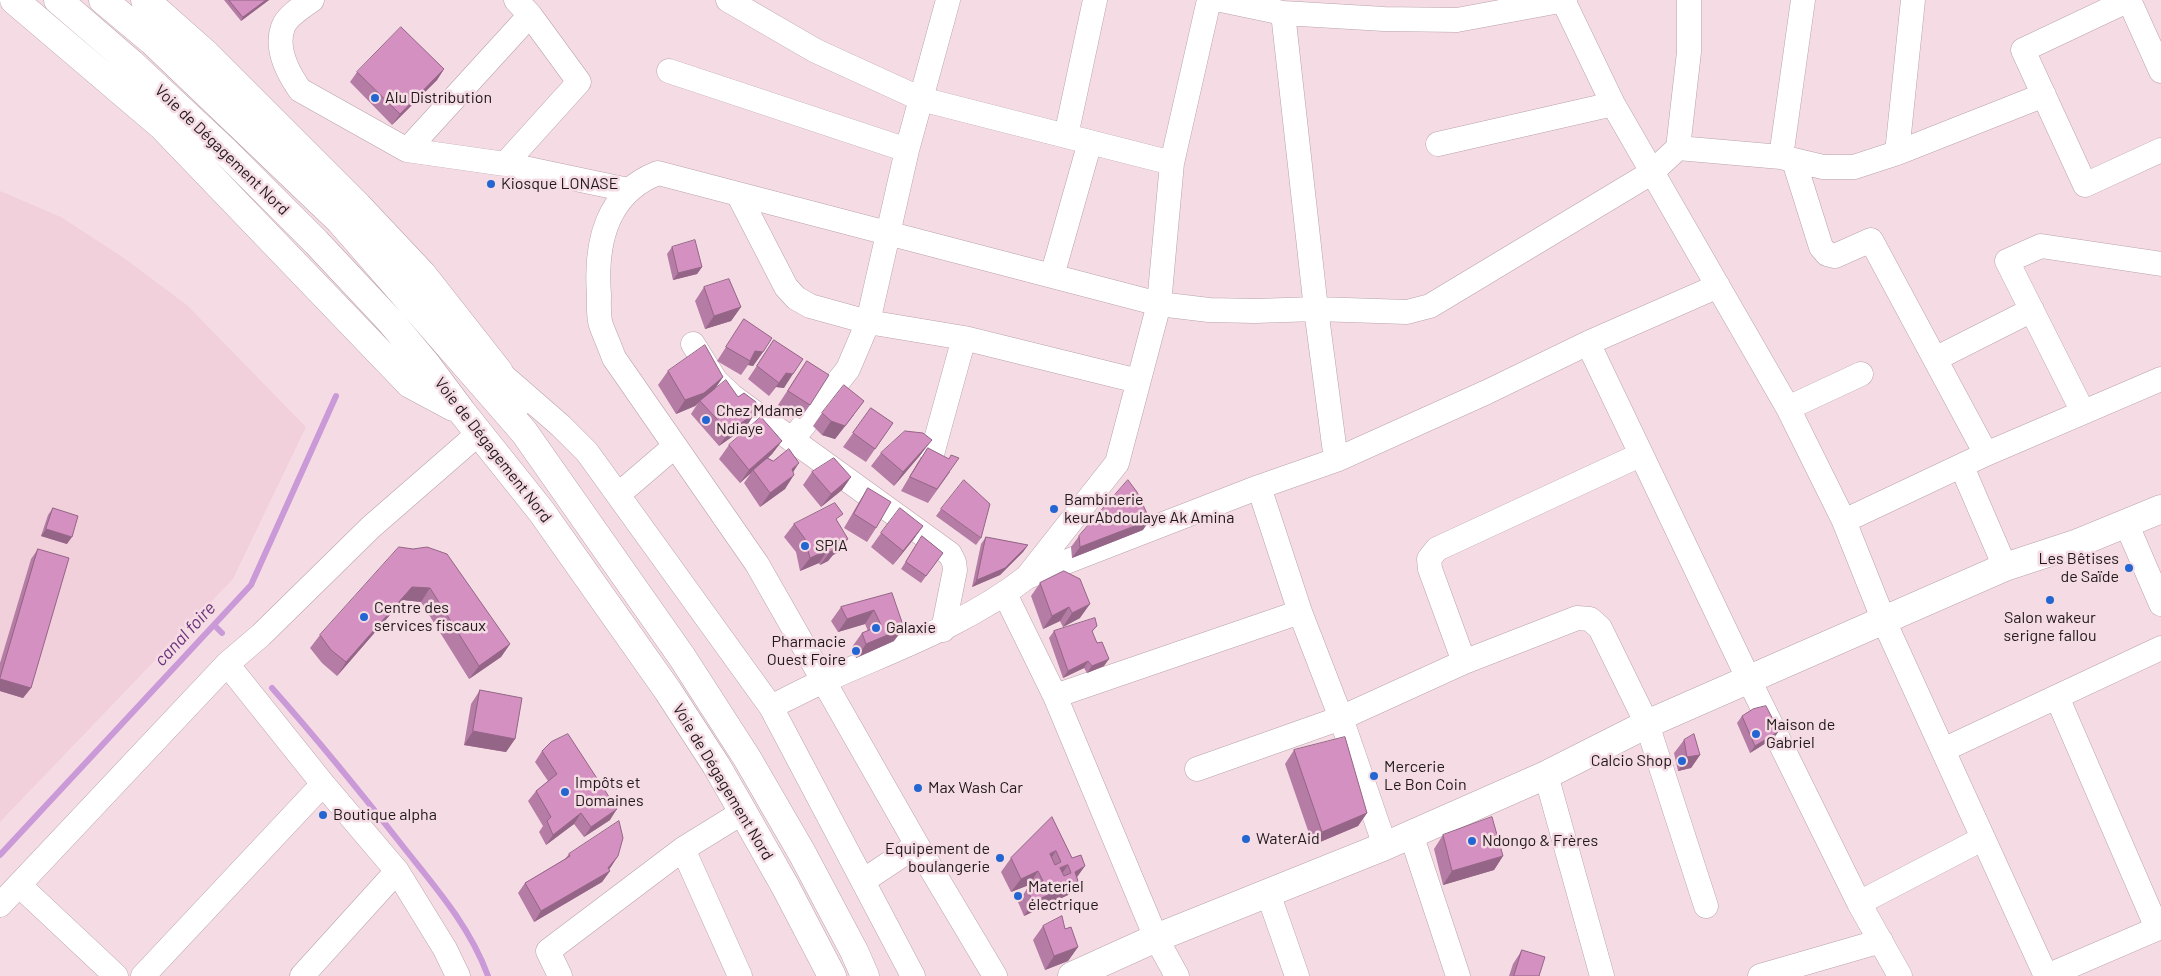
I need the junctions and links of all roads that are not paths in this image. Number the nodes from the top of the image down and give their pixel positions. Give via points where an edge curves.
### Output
1 (14, 0) edge
2 (58, 0) edge
3 (102, 0) edge
4 (145, 0) edge
5 (312, 0) edge
6 (728, 0) edge
7 (948, 0) edge
8 (1094, 0) edge
9 (1209, 0) edge
10 (1221, 0) edge
11 (1564, 0) edge
12 (1689, 0) edge
13 (1803, 0) edge
14 (1913, 0) edge
15 (2129, 0) edge
16 (523, 7) edge
17 (1283, 13) junction
18 (2152, 28) edge
19 (669, 71) dead end
20 (2161, 71) edge
21 (2044, 95) junction
22 (921, 100) junction
23 (1613, 104) junction
24 (1066, 136) junction
25 (1090, 142) junction
26 (1438, 144) dead end
27 (1678, 148) junction
28 (407, 150) junction
29 (908, 150) junction
30 (2161, 150) edge
31 (1897, 154) junction
32 (1788, 159) junction
33 (1172, 163) junction
34 (505, 164) junction
35 (1652, 172) junction
36 (628, 190) junction
37 (738, 194) junction
38 (889, 233) junction
39 (2161, 264) edge
40 (1052, 276) junction
41 (1718, 286) junction
42 (1159, 304) junction
43 (1316, 308) junction
44 (2032, 310) junction
45 (868, 322) junction
46 (964, 338) junction
47 (1588, 343) junction
48 (693, 344) dead end
49 (1935, 359) junction
50 (499, 372) junction
51 (1861, 374) dead end
52 (2161, 379) edge
53 (1138, 381) junction
54 (1788, 408) junction
55 (462, 412) junction
56 (2083, 412) junction
57 (524, 432) junction
58 (479, 433) junction
59 (792, 440) junction
60 (675, 446) junction
61 (932, 454) edge
62 (1986, 454) junction
63 (1640, 455) junction
64 (1336, 460) junction
65 (1962, 467) junction
66 (1259, 487) junction
67 (618, 494) junction
68 (2161, 509) edge
69 (1844, 521) junction
70 (2126, 523) junction
71 (2006, 567) junction
72 (1027, 577) junction
73 (1005, 594) junction
74 (2161, 604) edge
75 (1300, 612) junction
76 (1884, 621) junction
77 (943, 630) junction
78 (2161, 648) edge
79 (1464, 662) junction
80 (227, 664) junction
81 (824, 680) junction
82 (1748, 680) junction
83 (1055, 696) junction
84 (2057, 697) junction
85 (771, 707) junction
86 (1341, 718) junction
87 (1647, 724) junction
88 (1943, 750) junction
89 (1197, 769) dead end
90 (1546, 776) junction
91 (323, 784) junction
92 (743, 812) junction
93 (1411, 834) junction
94 (1982, 839) junction
95 (917, 846) junction
96 (1384, 846) junction
97 (683, 849) junction
98 (397, 871) junction
99 (863, 881) junction
100 (19, 884) junction
101 (1268, 893) junction
102 (1860, 903) junction
103 (0, 905) edge
104 (1706, 906) dead end
105 (2159, 927) edge
106 (1156, 938) junction
107 (1881, 941) junction
108 (1764, 975) edge
109 (116, 976) edge
110 (144, 976) edge
111 (302, 976) edge
112 (458, 976) edge
113 (560, 976) edge
114 (740, 976) edge
115 (832, 976) edge
116 (865, 976) edge
117 (913, 976) edge
118 (995, 976) edge
119 (1072, 976) edge
120 (1177, 976) edge
121 (1297, 976) edge
122 (1458, 976) edge
123 (1602, 976) edge
124 (1900, 976) edge
125 (2047, 976) edge

1 - 55 main road via 162,126 410,384
2 - 55 main road, Voie de Dégagement Nord via 179,106 316,242 391,322
3 - 57 main road, Voie de Dégagement Nord via 152,42 340,221
4 - 50 main road via 205,53 358,206 422,274
5 - 28 street via 283,26 280,42 290,76 300,90
6 - 22 street via 816,50
7 - 22 street
8 - 24 street
9 - 33 street
10 - 17 street
11 - 17 street via 1457,20
11 - 23 street
12 - 27 street via 1689,52
13 - 32 street
14 - 31 street
15 - 18 street
15 - 21 street via 2023,50
16 - 28 street
16 - 34 street via 579,82
17 - 43 street
18 - 20 street
19 - 29 street
21 - 30 street via 2085,185
21 - 31 street
22 - 24 street
22 - 29 street
23 - 26 street
23 - 35 street
24 - 25 street
25 - 33 street
25 - 40 street
27 - 32 street
27 - 35 street
28 - 34 street
29 - 38 street
31 - 32 street via 1854,167 1822,167
32 - 49 street via 1826,254 1835,256 1872,240
33 - 42 street
34 - 36 street
35 - 41 street
35 - 43 street via 1430,306 1407,312
36 - 37 street via 641,179 658,173
36 - 60 street via 610,213 600,247 601,324 614,358
37 - 38 street
37 - 45 street via 786,287 796,298 810,306
38 - 40 street
38 - 45 street
39 - 44 street via 2041,246 2007,261
40 - 42 street
41 - 47 street
41 - 54 street
42 - 43 street via 1209,310
42 - 53 street
43 - 64 street
44 - 49 street
44 - 56 street
45 - 46 street
45 - 59 street via 848,369
46 - 53 street
46 - 61 street
47 - 63 street
47 - 64 street
48 - 59 street via 716,381
49 - 62 street
50 - 57 main road
50 - 67 street via 587,452
51 - 54 street
52 - 56 street
53 - 72 street via 1117,463
54 - 69 street
55 - 58 main road, Voie de Dégagement Nord
56 - 62 street
57 - 116 main road, Voie de Dégagement Nord via 682,658 747,758 802,853
58 - 80 street via 371,527
58 - 92 main road, Voie de Dégagement Nord via 541,510 652,668
59 - 77 street via 950,554 954,570
60 - 67 street
60 - 81 street via 757,564
62 - 65 street
63 - 79 street via 1437,548 1429,559 1430,569
63 - 82 street
64 - 66 street
65 - 69 street
65 - 71 street
66 - 72 street
66 - 75 street
67 - 85 street
68 - 70 main road
69 - 76 street
70 - 71 main road
70 - 74 street
71 - 76 main road
72 - 73 street
73 - 77 street
73 - 83 street
75 - 83 street
75 - 86 street
76 - 82 main road
76 - 88 street
77 - 81 street
78 - 84 street
79 - 86 street
79 - 87 street via 1577,618 1590,619 1600,628
80 - 91 street
80 - 100 street
81 - 85 street
81 - 95 street
82 - 87 main road
82 - 102 street
83 - 106 street
84 - 88 street
84 - 105 street
85 - 99 street
86 - 89 street
86 - 96 street
87 - 90 main road
87 - 104 street
88 - 94 street
90 - 93 main road
90 - 123 street
91 - 98 street
91 - 110 street
92 - 97 street
92 - 115 main road, Voie de Dégagement Nord
93 - 96 main road
93 - 122 street
94 - 102 street
94 - 125 street
95 - 99 street
95 - 118 street
96 - 101 main road
97 - 113 street via 548,951
97 - 114 street
98 - 111 street
98 - 112 street
99 - 117 street
100 - 103 street
100 - 109 street
101 - 106 main road
101 - 121 street
102 - 107 street
105 - 125 street
106 - 119 main road
106 - 120 street
107 - 108 street
107 - 124 street

